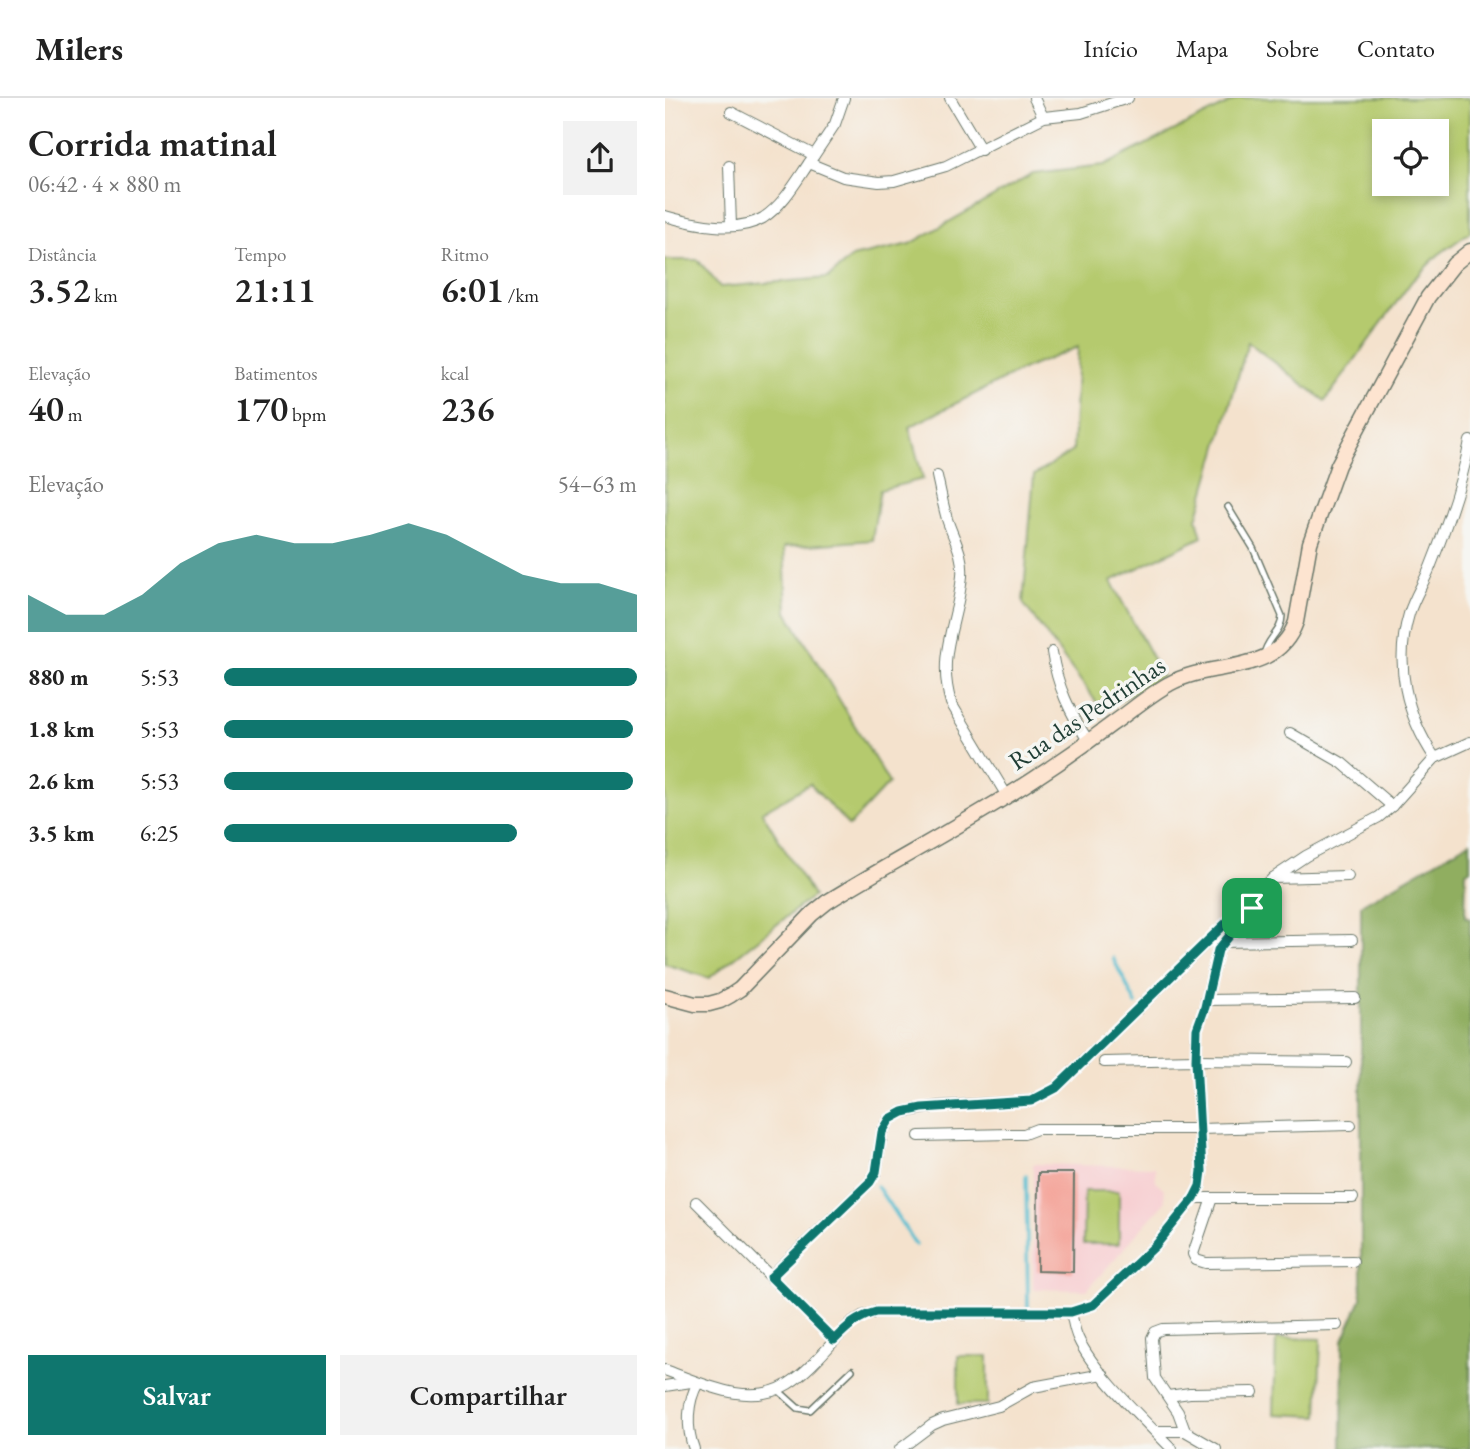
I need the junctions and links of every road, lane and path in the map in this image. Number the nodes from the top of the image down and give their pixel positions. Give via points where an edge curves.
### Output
1 (844, 98) edge
2 (950, 98) edge
3 (1034, 98) edge
4 (1128, 98) edge
5 (731, 112) dead end
6 (1043, 117) junction
7 (981, 150) junction
8 (811, 159) junction
9 (729, 166) dead end
10 (665, 216) edge
11 (731, 226) junction
12 (1470, 251) edge
13 (1470, 441) edge
14 (937, 476) dead end
15 (1228, 507) dead end
16 (1052, 652) dead end
17 (1264, 659) junction
18 (1290, 733) dead end
19 (1089, 741) junction
20 (1470, 742) edge
21 (1434, 758) junction
22 (1007, 796) junction
23 (1392, 806) junction
24 (1348, 876) dead end
25 (1273, 878) junction
26 (1259, 891) junction
27 (1352, 940) dead end
28 (1223, 942) junction
29 (665, 996) edge
30 (1355, 998) dead end
31 (1206, 1000) junction
32 (1196, 1060) junction
33 (1104, 1062) dead end
34 (1346, 1062) dead end
35 (1351, 1125) dead end
36 (1199, 1129) junction
37 (919, 1136) dead end
38 (1194, 1198) junction
39 (1212, 1198) junction
40 (1353, 1198) dead end
41 (696, 1202) dead end
42 (1353, 1261) dead end
43 (771, 1277) junction
44 (1071, 1312) junction
45 (1337, 1325) dead end
46 (834, 1340) junction
47 (665, 1370) edge
48 (852, 1370) dead end
49 (1103, 1374) junction
50 (697, 1382) junction
51 (665, 1386) edge
52 (777, 1390) junction
53 (1253, 1392) dead end
54 (1168, 1396) junction
55 (1155, 1431) junction
56 (1185, 1431) junction
57 (694, 1449) edge
58 (900, 1449) edge
59 (1172, 1449) edge
60 (1216, 1449) edge

1 - 8 street via 835,124
2 - 7 street
3 - 6 street
4 - 6 street via 1081,113
5 - 8 street
6 - 7 street
7 - 8 street via 946,166 879,183 843,177
8 - 11 street via 762,219
9 - 11 street
10 - 11 street
12 - 17 main road, Rua das Pedrinhas via 1428,297 1343,454 1315,525 1292,634
13 - 21 street via 1437,550 1409,612 1403,646 1408,704
14 - 22 street via 962,575 945,658 946,687
15 - 17 lane via 1253,548 1282,616
16 - 19 street via 1064,699
17 - 19 main road, Rua das Pedrinhas via 1185,676
18 - 23 street via 1342,763
19 - 22 main road, Rua das Pedrinhas
20 - 21 street
21 - 23 street
22 - 29 main road, Rua das Pedrinhas via 827,902 740,989 720,1002 695,1004
23 - 25 street
24 - 25 street
25 - 26 street
26 - 28 street via 1252,908
26 - 43 street via 1046,1095 1031,1101 922,1108 890,1119 882,1132 876,1172 870,1182
27 - 28 street
28 - 31 street
30 - 31 street
31 - 32 street via 1197,1029
32 - 33 street
32 - 34 street
32 - 36 street
35 - 36 street
36 - 37 street via 1037,1129
36 - 38 street via 1202,1171
38 - 39 street
38 - 44 street via 1137,1265 1093,1305
39 - 40 street
39 - 42 street via 1193,1254 1200,1262
41 - 43 street
43 - 46 street
44 - 46 street via 876,1312 862,1316
44 - 49 street via 1077,1336
45 - 54 street via 1155,1332 1155,1378
46 - 52 street via 799,1376
47 - 50 street
48 - 52 lane via 810,1410 798,1408
49 - 55 street
49 - 58 street via 1033,1387 999,1406 943,1420
50 - 51 street
50 - 52 street via 738,1394
50 - 57 street via 689,1419
53 - 54 street
54 - 56 street
55 - 56 street
55 - 59 street
56 - 60 street

